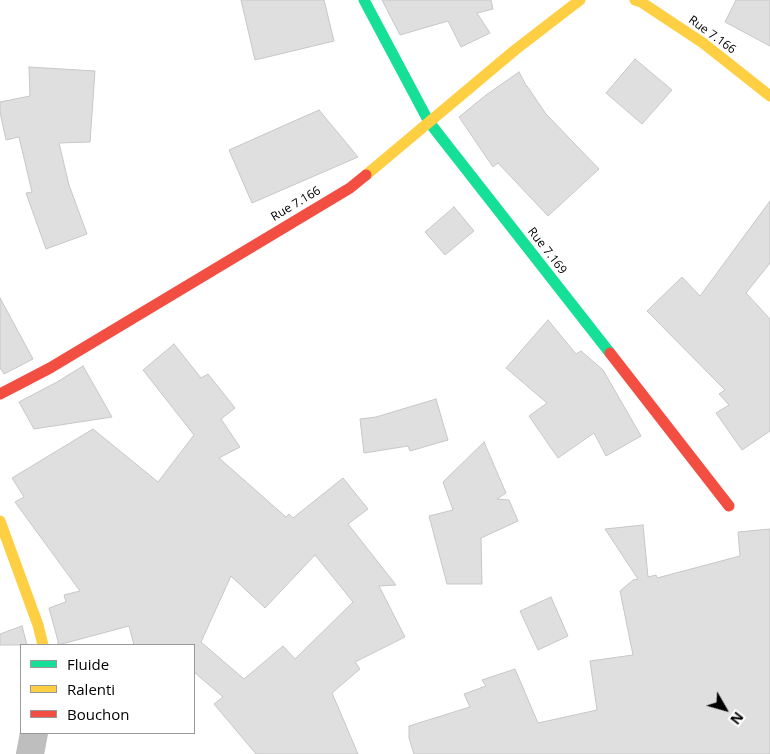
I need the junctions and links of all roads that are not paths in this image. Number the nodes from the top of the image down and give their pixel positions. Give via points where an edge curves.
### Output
1 (364, 0) edge
2 (580, 0) edge
3 (635, 0) edge
4 (770, 96) edge
5 (429, 122) junction
6 (0, 394) edge
7 (729, 506) dead end
8 (0, 521) edge
9 (43, 644) edge
10 (34, 734) edge
11 (30, 754) edge

1 - 5 street, Rue 7.169
2 - 5 street, Rue 7.166 via 514,50
3 - 4 street, Rue 7.166 via 703,44
5 - 6 street, Rue 7.166 via 350,188 50,368
5 - 7 street, Rue 7.169
8 - 9 street
10 - 11 street

